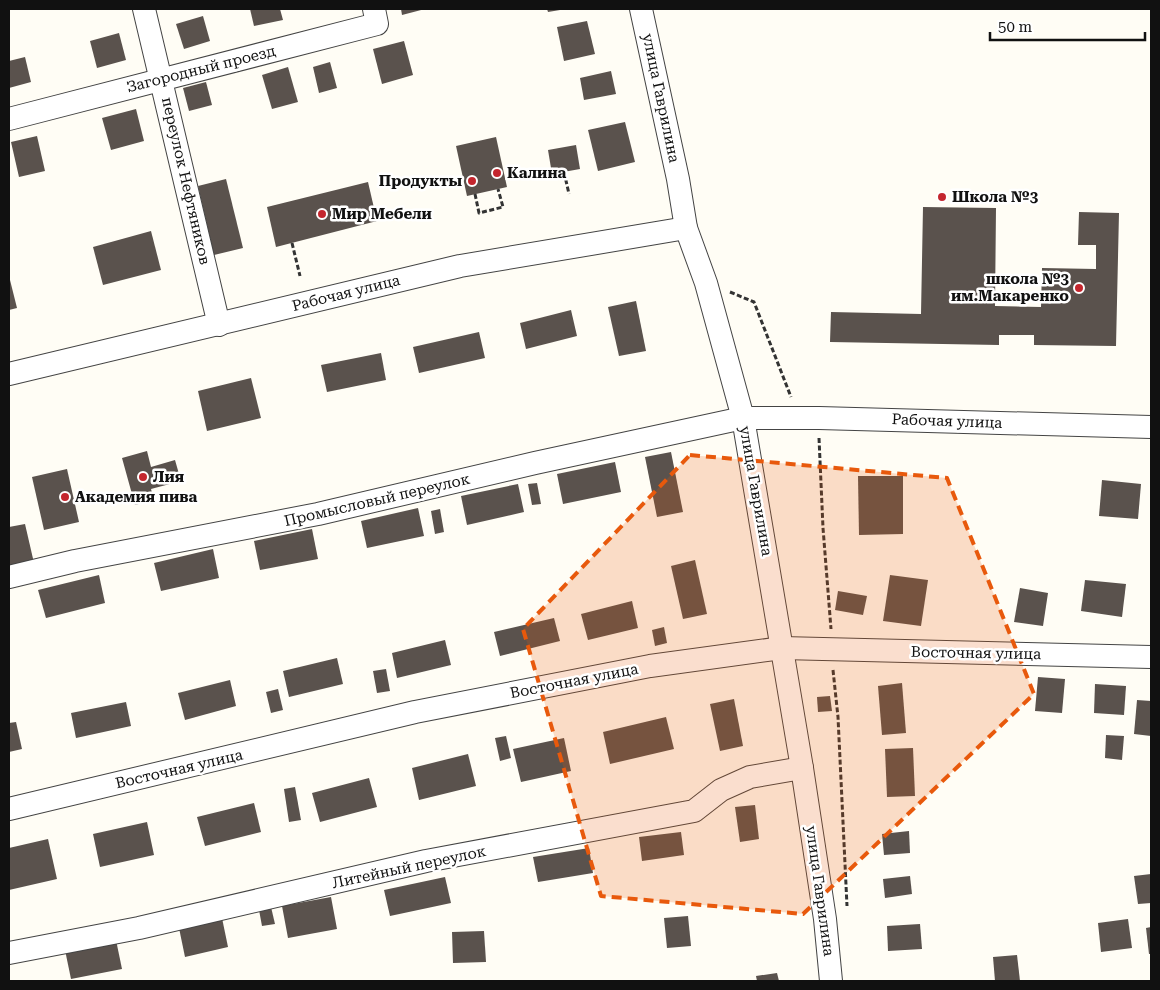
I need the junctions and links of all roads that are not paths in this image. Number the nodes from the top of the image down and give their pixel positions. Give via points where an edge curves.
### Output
1 (144, 9) edge
2 (374, 9) edge
3 (641, 9) edge
4 (162, 79) junction
5 (9, 119) edge
6 (686, 228) junction
7 (219, 324) junction
8 (9, 374) edge
9 (743, 418) junction
10 (1151, 427) edge
11 (9, 577) edge
12 (782, 648) junction
13 (1151, 657) edge
14 (802, 768) junction
15 (9, 809) edge
16 (9, 953) edge
17 (831, 981) edge

1 - 4 street, переулок Нефтяников
2 - 4 street, Загородный проезд via 377,24
3 - 6 street, улица Гаврилина
4 - 5 street, Загородный проезд
4 - 7 street, переулок Нефтяников
6 - 7 street, Рабочая улица via 460,266
6 - 9 street, улица Гаврилина via 706,284
7 - 8 street, Рабочая улица
9 - 10 street, Рабочая улица
9 - 11 street, Промысловый переулок via 318,514
9 - 12 street, улица Гаврилина
12 - 13 street, Восточная улица
12 - 14 street, улица Гаврилина
12 - 15 street, Восточная улица via 650,666 415,712
14 - 16 street, Литейный переулок via 750,776 721,790 694,811 426,861 139,928
14 - 17 street, улица Гаврилина

